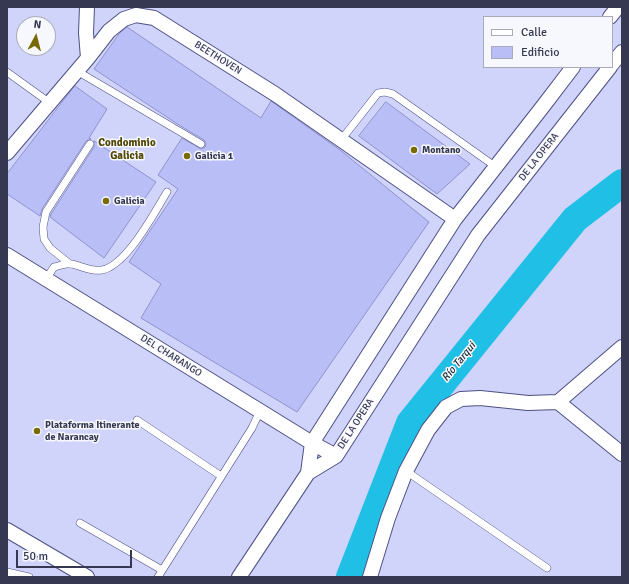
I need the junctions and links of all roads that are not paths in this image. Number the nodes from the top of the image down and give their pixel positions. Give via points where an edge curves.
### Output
1 (87, 7) edge
2 (618, 7) edge
3 (611, 16) edge
4 (622, 52) edge
5 (88, 58) junction
6 (613, 63) edge
7 (572, 68) edge
8 (609, 68) edge
9 (77, 71) junction
10 (7, 72) edge
11 (50, 103) junction
12 (341, 140) junction
13 (90, 144) dead end
14 (201, 144) dead end
15 (7, 153) edge
16 (496, 167) junction
17 (167, 192) dead end
18 (454, 219) junction
19 (7, 255) edge
20 (70, 264) junction
21 (46, 279) junction
22 (622, 347) edge
23 (558, 402) junction
24 (260, 411) junction
25 (137, 420) dead end
26 (312, 443) junction
27 (622, 454) edge
28 (336, 456) junction
29 (406, 471) junction
30 (308, 473) junction
31 (221, 476) junction
32 (80, 523) dead end
33 (7, 530) edge
34 (547, 568) dead end
35 (162, 570) junction
36 (7, 572) edge
37 (29, 577) edge
38 (87, 577) edge
39 (158, 577) edge
40 (239, 577) edge
41 (370, 577) edge

1 - 5 street
2 - 3 street
4 - 6 street
5 - 9 street, BEETHOVEN
5 - 12 street, BEETHOVEN via 109,31 124,19 136,14 154,18 275,94
7 - 16 street
8 - 28 street, DE LA OPERA via 478,235
9 - 11 street, BEETHOVEN
9 - 14 lane
10 - 11 lane
11 - 15 street, BEETHOVEN
12 - 16 lane via 378,93 385,92 393,94
12 - 18 street, BEETHOVEN
13 - 20 lane via 46,212 43,227 44,239 50,248
16 - 18 street
17 - 20 lane via 128,252 118,262 102,270
18 - 26 street
19 - 21 street, DEL CHARANGO
20 - 21 lane via 54,267
21 - 24 street, DEL CHARANGO
22 - 23 street
23 - 27 street
23 - 29 street via 461,399 446,407 428,430
24 - 26 street, DEL CHARANGO
24 - 31 lane
25 - 31 lane
26 - 28 street, DEL CHARANGO
26 - 30 street
28 - 30 street, DE LA OPERA
29 - 34 lane
29 - 41 street
30 - 40 street
31 - 35 lane
32 - 35 lane
33 - 38 street
35 - 39 lane
36 - 37 lane

